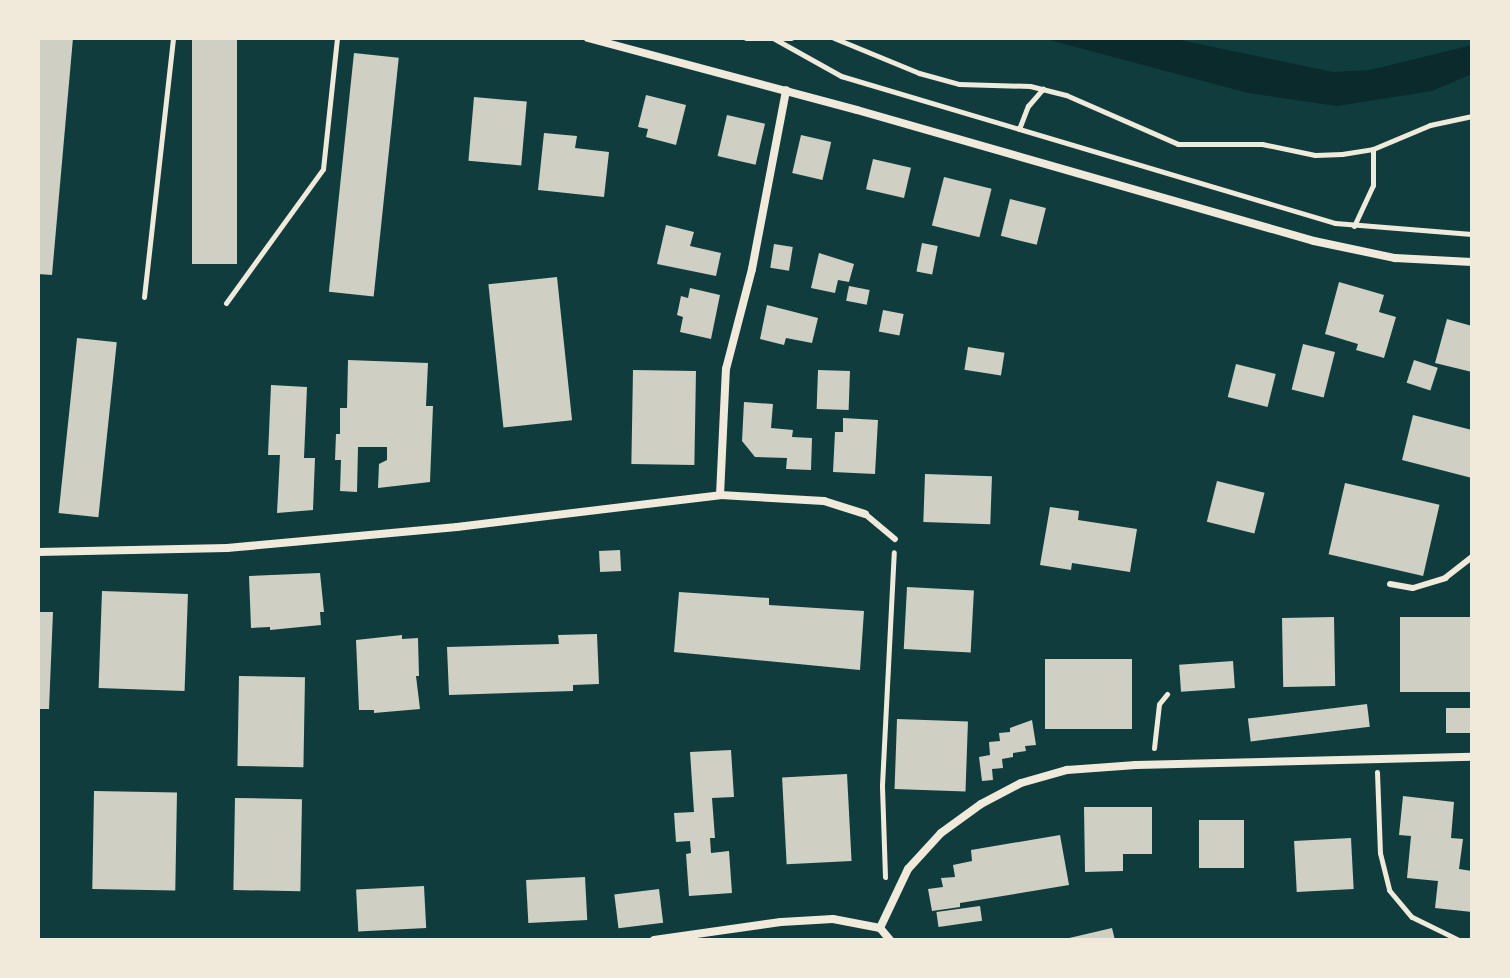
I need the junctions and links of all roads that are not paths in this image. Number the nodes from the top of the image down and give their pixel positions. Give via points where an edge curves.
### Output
1 (588, 38) edge
2 (786, 90) junction
3 (1472, 262) edge
4 (720, 495) junction
5 (865, 514) joint
6 (895, 539) road end
7 (38, 552) edge
8 (1472, 557) edge
9 (1390, 584) dead end
10 (1472, 757) edge
11 (880, 928) junction
12 (654, 940) edge
13 (890, 940) edge

1 - 2 street
2 - 3 street via 1314,241 1395,258
2 - 4 street via 752,269 726,369
4 - 5 street via 824,501
4 - 7 street via 227,548
5 - 6 lane
8 - 9 lane via 1445,578 1413,588
10 - 11 street via 1151,765 1067,770 1021,783 941,833 908,869
11 - 12 street via 833,919
11 - 13 street

